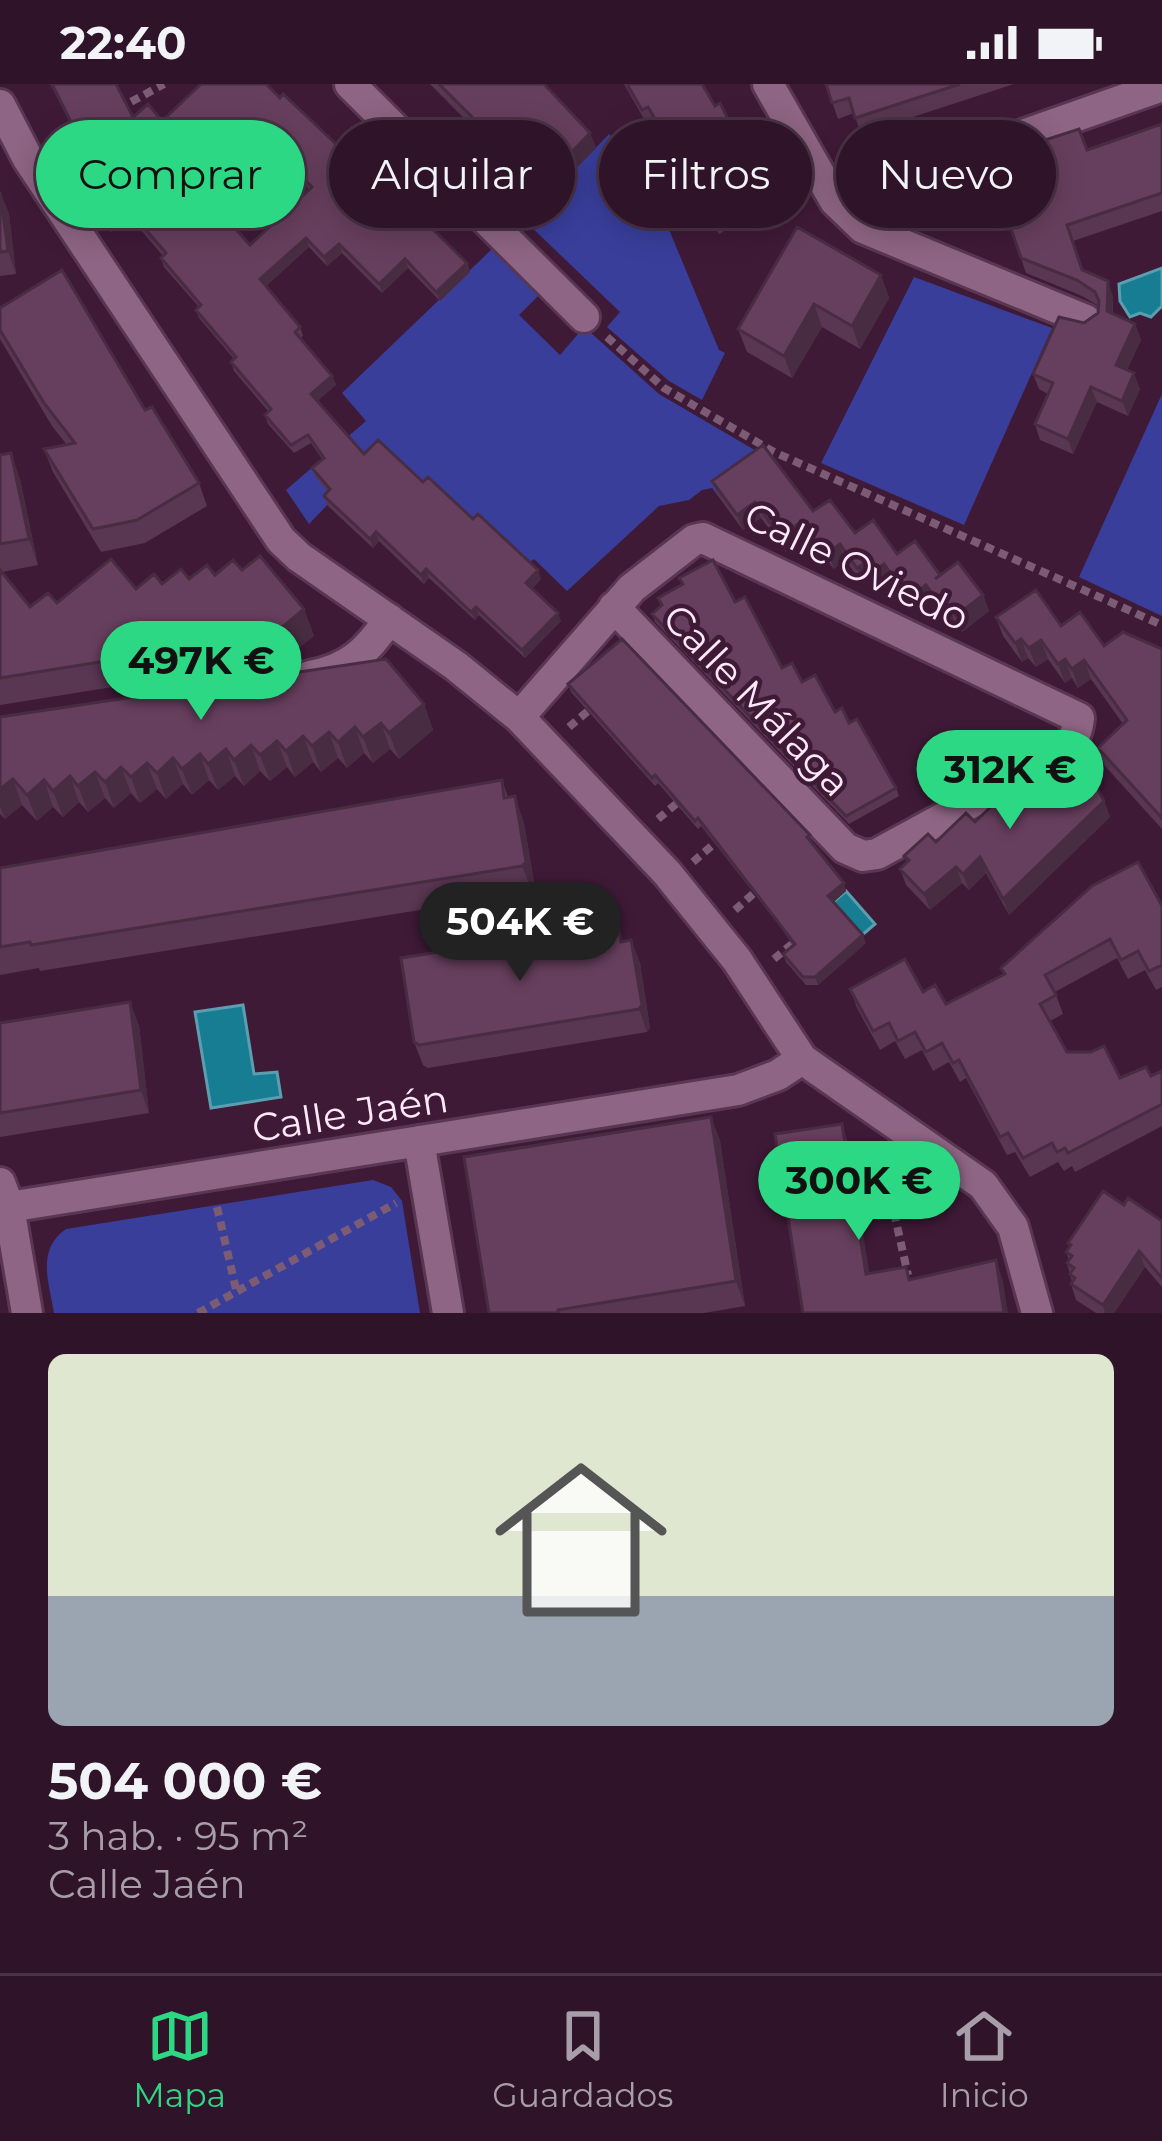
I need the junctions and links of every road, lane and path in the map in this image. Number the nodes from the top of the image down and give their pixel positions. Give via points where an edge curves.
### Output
1 (350, 84) edge
2 (768, 84) edge
3 (158, 85) edge
4 (1162, 86) edge
5 (115, 111) edge
6 (1, 112) edge
7 (1056, 123) edge
8 (836, 201) edge
9 (863, 228) edge
10 (584, 316) joint
11 (1086, 320) edge
12 (614, 607) junction
13 (389, 619) junction
14 (1162, 625) edge
15 (276, 681) edge
16 (588, 711) edge
17 (519, 718) junction
18 (1078, 718) joint
19 (563, 732) dead end
20 (676, 803) edge
21 (652, 824) dead end
22 (715, 843) edge
23 (689, 866) dead end
24 (753, 894) edge
25 (730, 915) dead end
26 (792, 944) edge
27 (769, 964) dead end
28 (802, 1059) junction
29 (871, 1135) dead end
30 (418, 1141) junction
31 (5, 1195) edge
32 (216, 1200) dead end
33 (409, 1210) dead end
34 (908, 1275) edge
35 (236, 1289) junction
36 (27, 1313) edge
37 (198, 1313) edge
38 (448, 1313) edge
39 (1036, 1313) edge

1 - 10 street
2 - 8 street
3 - 5 path
4 - 7 street
6 - 13 street via 281,540
9 - 11 street
10 - 14 path via 664,388 774,452
12 - 17 street, Calle Oviedo
12 - 18 street, Calle Oviedo via 694,540 712,539
12 - 18 street, Calle Málaga via 845,848 863,856 1057,756 1075,738
13 - 15 street via 353,661
13 - 17 street
16 - 19 path
17 - 28 street via 668,873
20 - 21 path
22 - 23 path
24 - 25 path
26 - 27 path
28 - 30 street, Calle Jaén via 738,1090
28 - 39 street via 997,1199 1013,1227
29 - 34 path
30 - 31 street, Calle Jaén
30 - 38 street
31 - 36 street, Calle Jaén
32 - 35 path
33 - 35 path via 406,1198
35 - 37 path

